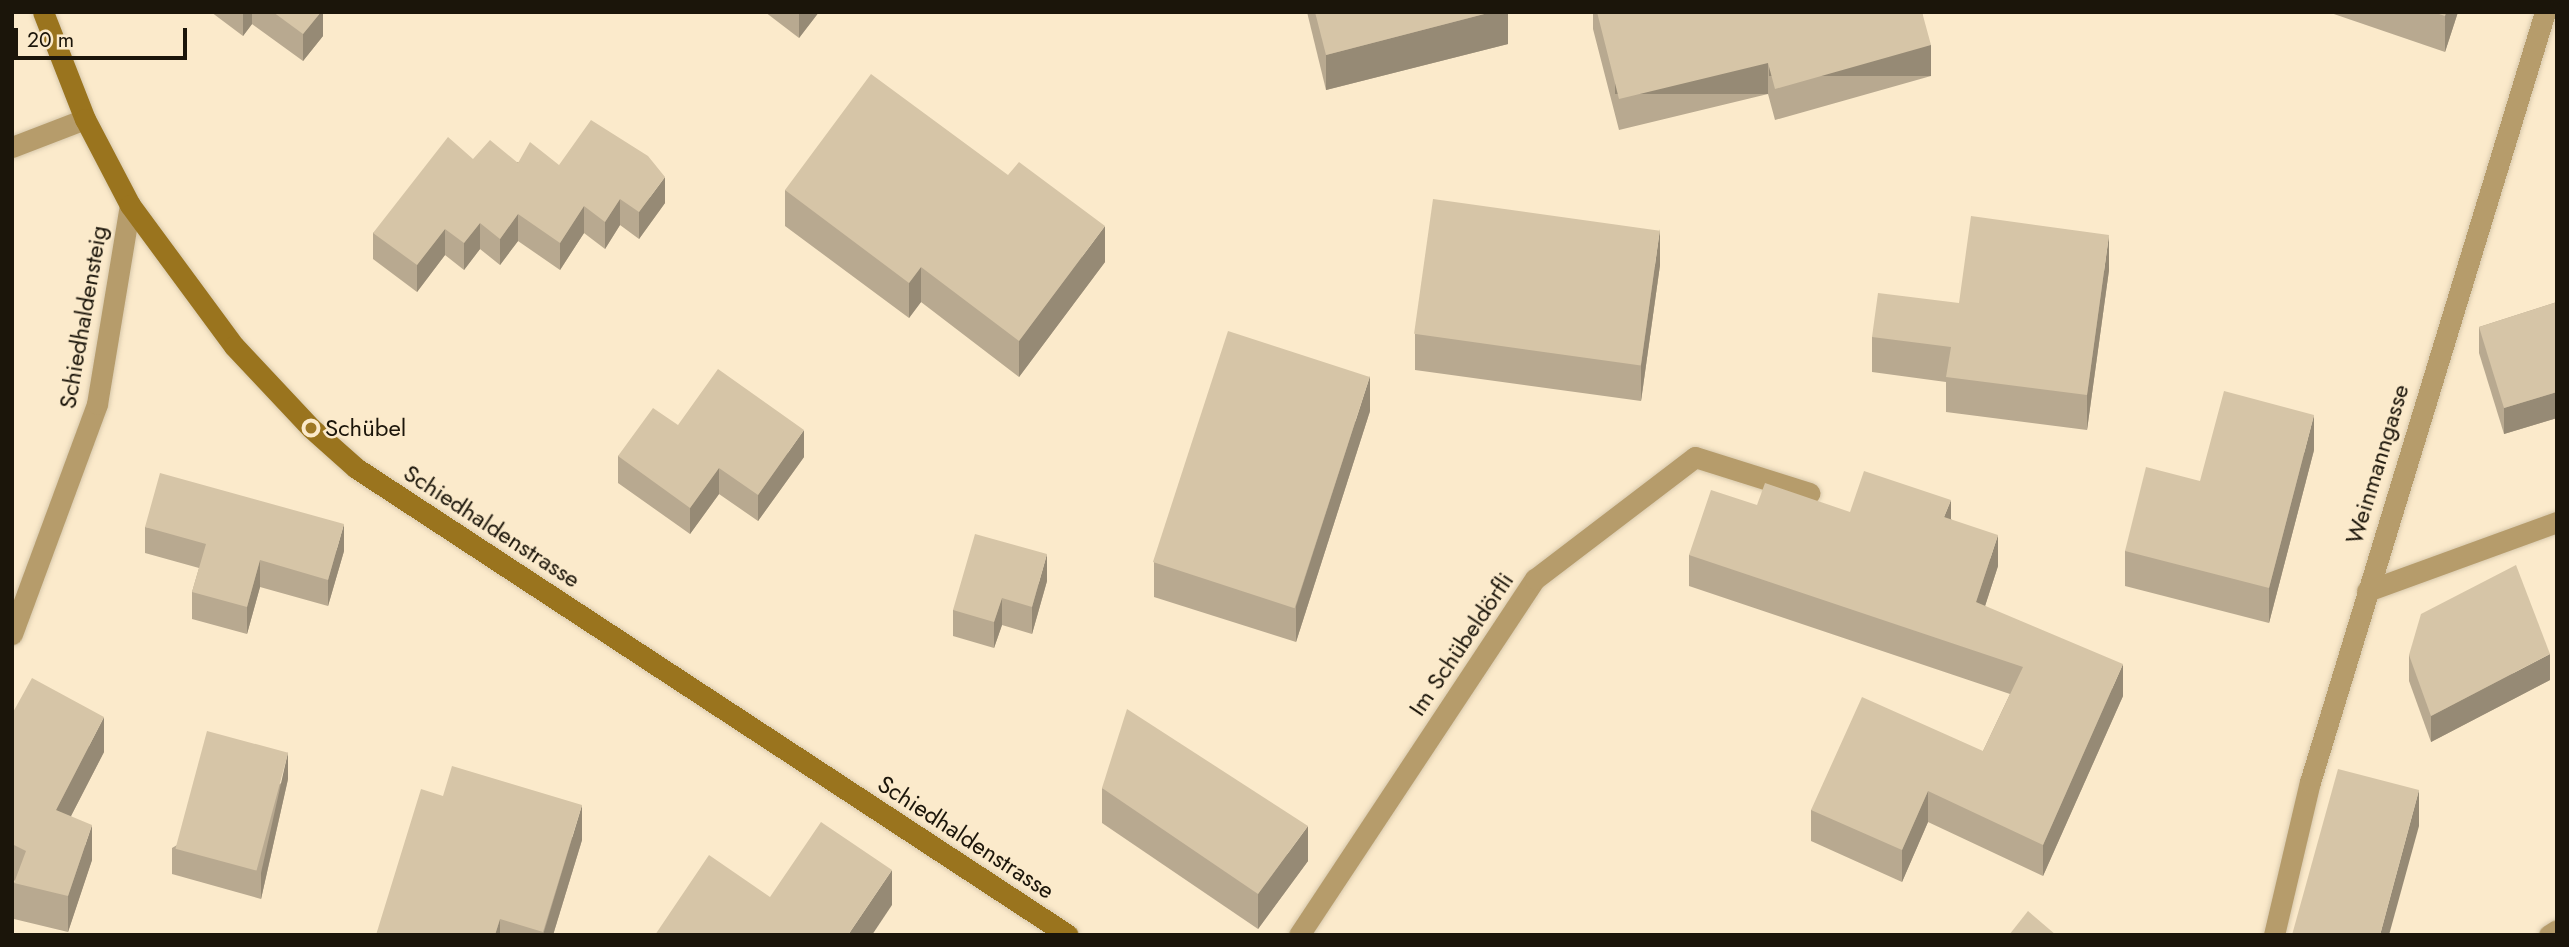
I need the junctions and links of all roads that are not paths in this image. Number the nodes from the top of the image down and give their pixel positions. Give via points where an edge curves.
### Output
1 (43, 12) edge
2 (2545, 12) edge
3 (85, 119) junction
4 (12, 147) edge
5 (130, 205) junction
6 (1809, 493) dead end
7 (2557, 522) edge
8 (2367, 591) junction
9 (12, 634) edge
10 (2557, 930) edge
11 (1068, 935) edge
12 (1299, 935) edge
13 (2274, 935) edge
14 (2549, 935) edge

1 - 3 main road, Schiedhaldenstrasse
2 - 8 street, Weinmanngasse
3 - 4 street
3 - 5 main road, Schiedhaldenstrasse
5 - 9 street, Schiedhaldensteig via 97,404
5 - 11 main road, Schiedhaldenstrasse via 234,346 356,468
6 - 12 street, Im Schübeldörfli via 1695,457 1535,579
7 - 8 street
8 - 13 street, Weinmanngasse via 2310,782
10 - 14 street

